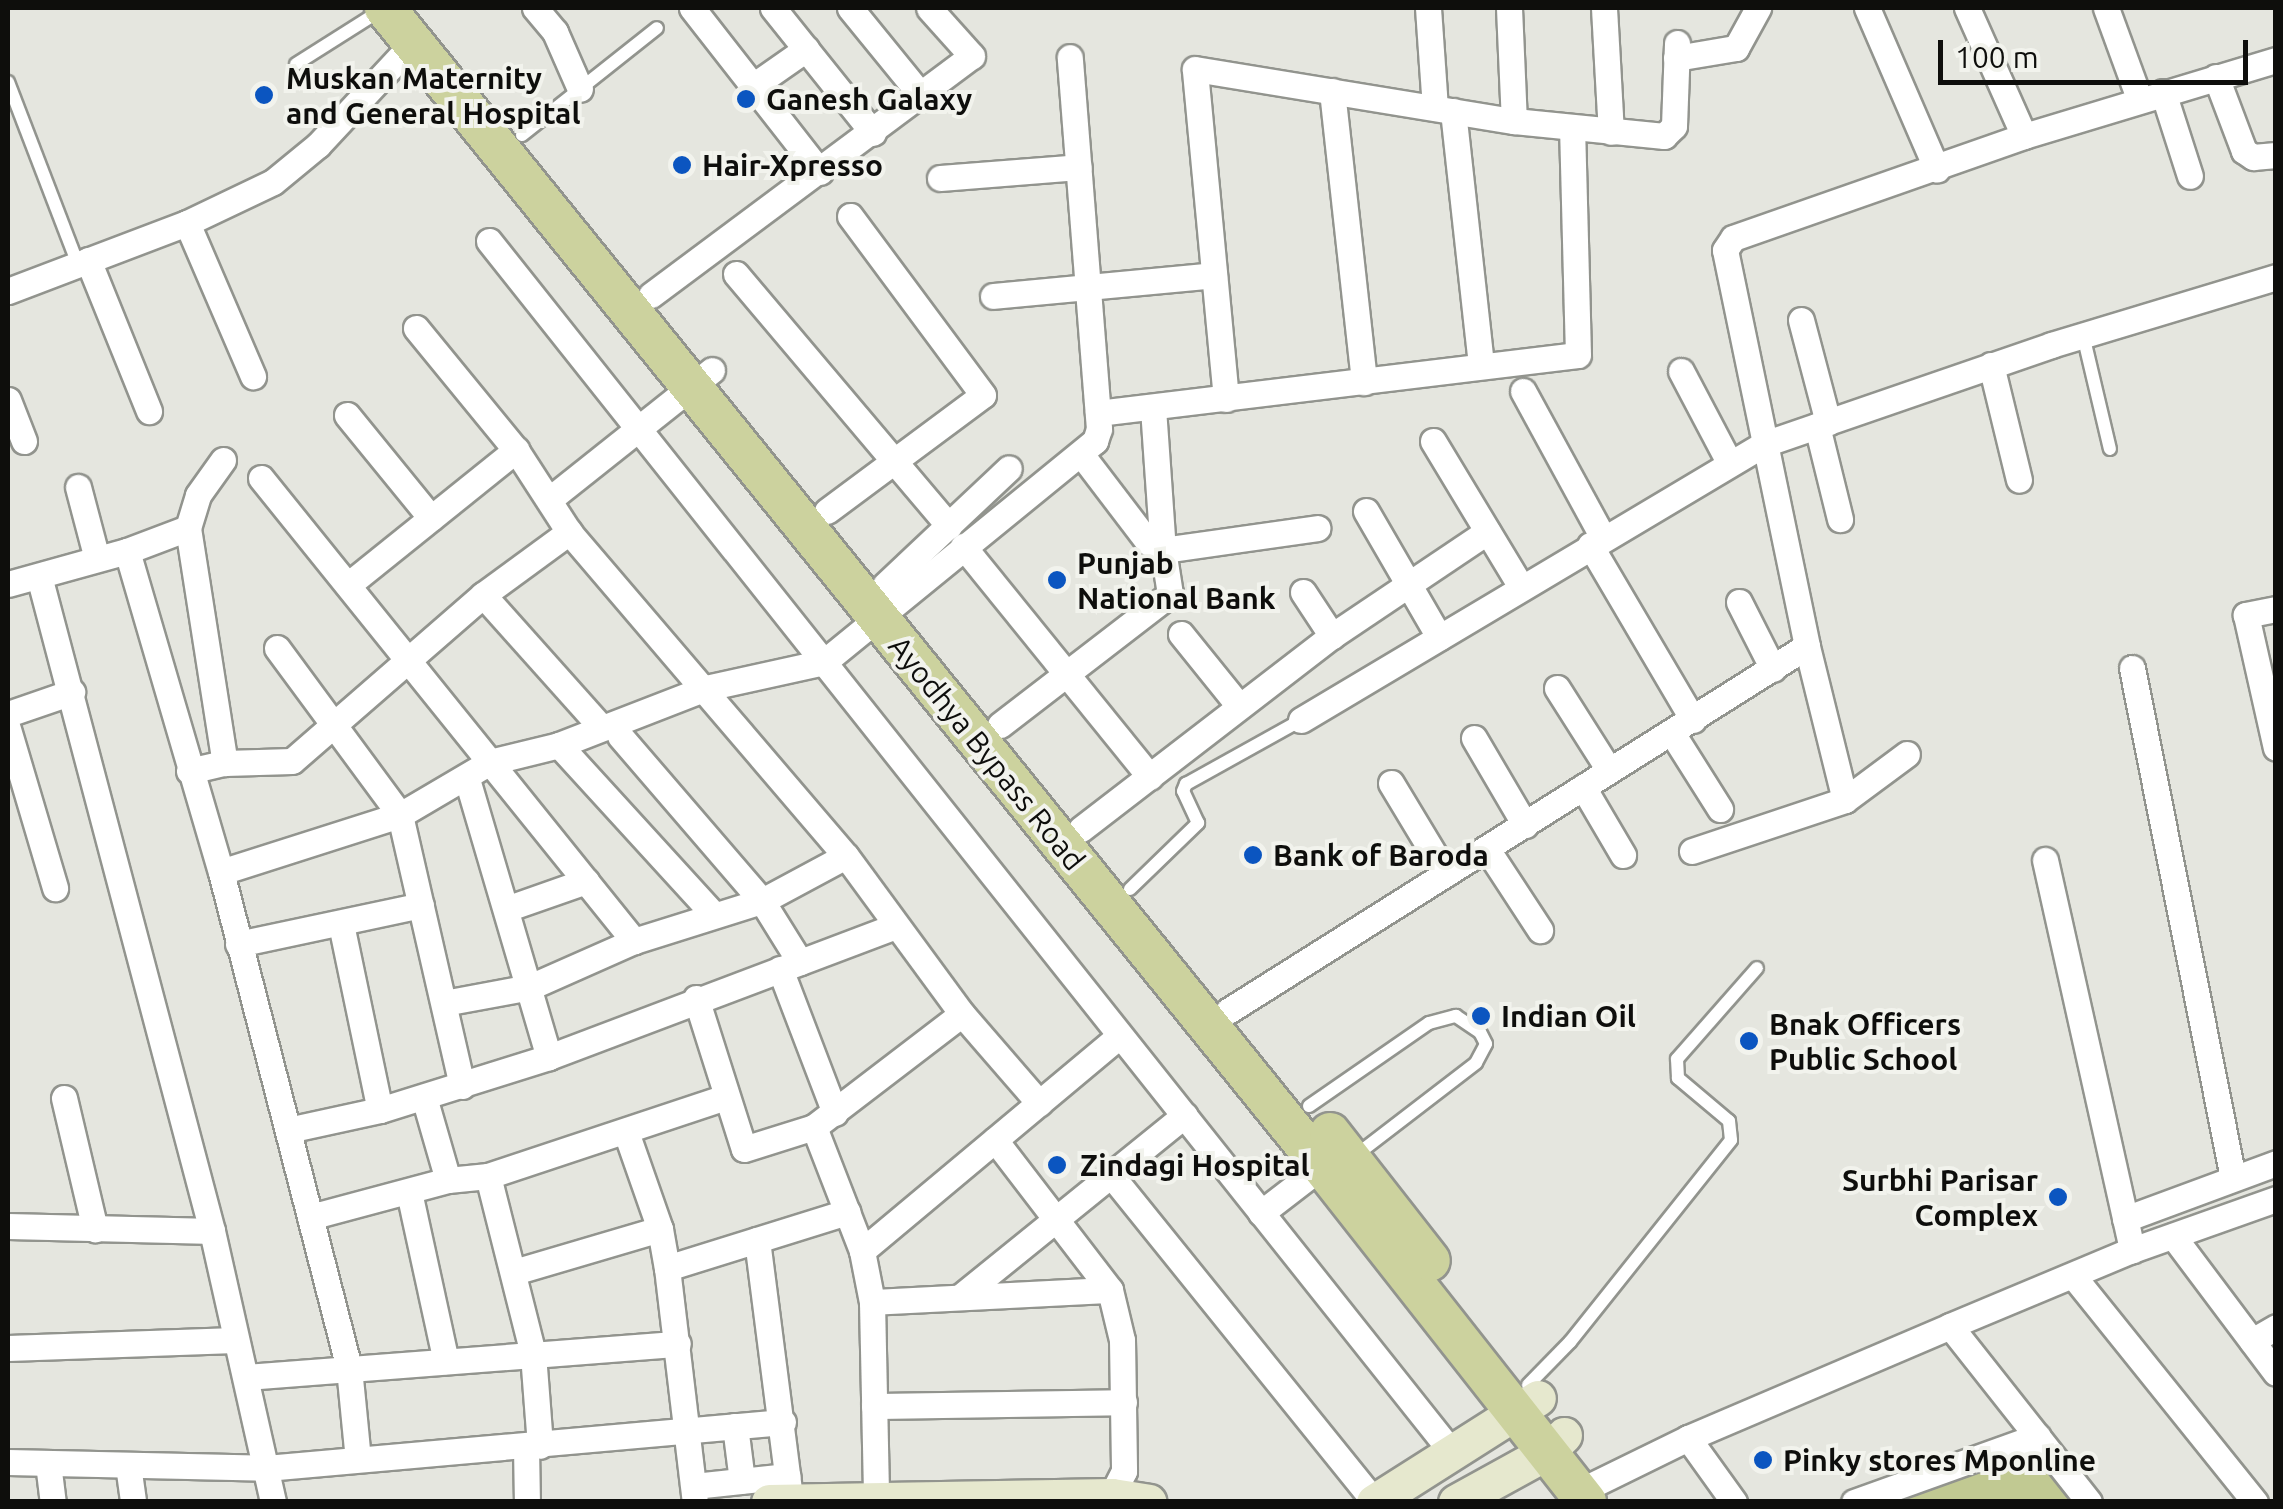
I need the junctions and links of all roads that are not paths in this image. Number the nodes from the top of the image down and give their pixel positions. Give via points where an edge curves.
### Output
1 (385, 8) edge
2 (535, 8) edge
3 (692, 8) edge
4 (773, 8) edge
5 (850, 8) edge
6 (929, 8) edge
7 (1428, 8) edge
8 (1509, 8) edge
9 (1604, 8) edge
10 (1758, 8) edge
11 (1867, 8) edge
12 (1967, 8) edge
13 (2106, 8) edge
14 (416, 25) edge
15 (657, 28) dead end
16 (806, 49) junction
17 (1070, 57) dead end
18 (2276, 60) edge
19 (296, 64) dead end
20 (2216, 77) junction
21 (8, 82) edge
22 (753, 86) junction
23 (580, 89) junction
24 (1332, 91) junction
25 (921, 95) junction
26 (2151, 95) junction
27 (1444, 109) junction
28 (1514, 121) junction
29 (1572, 128) junction
30 (872, 132) junction
31 (1610, 132) junction
32 (522, 135) junction
33 (2024, 136) junction
34 (2276, 155) edge
35 (1079, 167) junction
36 (1938, 170) junction
37 (820, 172) junction
38 (2190, 176) dead end
39 (940, 178) dead end
40 (850, 216) dead end
41 (187, 222) junction
42 (489, 241) dead end
43 (83, 262) junction
44 (736, 274) dead end
45 (1214, 275) junction
46 (2276, 277) edge
47 (1088, 286) junction
48 (8, 292) edge
49 (651, 296) junction
50 (993, 296) dead end
51 (1800, 320) dead end
52 (416, 328) dead end
53 (2083, 336) junction
54 (1481, 364) junction
55 (1991, 365) junction
56 (1681, 370) dead end
57 (253, 376) dead end
58 (701, 378) junction
59 (1364, 382) junction
60 (1523, 391) dead end
61 (1226, 399) junction
62 (8, 400) edge
63 (1153, 408) junction
64 (150, 410) dead end
65 (1098, 413) junction
66 (346, 415) dead end
67 (1822, 424) junction
68 (639, 430) junction
69 (24, 441) dead end
70 (1433, 441) dead end
71 (1764, 444) junction
72 (2110, 449) dead end
73 (516, 450) junction
74 (1081, 454) junction
75 (222, 460) dead end
76 (1729, 462) junction
77 (894, 464) junction
78 (1009, 468) dead end
79 (261, 478) dead end
80 (2019, 480) dead end
81 (78, 487) dead end
82 (550, 500) junction
83 (827, 511) junction
84 (1366, 511) dead end
85 (431, 518) junction
86 (1840, 519) dead end
87 (188, 528) junction
88 (1318, 528) dead end
89 (570, 532) junction
90 (1487, 532) junction
91 (956, 536) junction
92 (1596, 541) junction
93 (1163, 550) junction
94 (127, 551) junction
95 (97, 559) junction
96 (39, 576) junction
97 (8, 584) edge
98 (1410, 584) junction
99 (348, 586) junction
100 (1521, 587) junction
101 (1303, 592) dead end
102 (483, 594) junction
103 (886, 600) junction
104 (1739, 602) dead end
105 (2276, 609) edge
106 (1181, 634) dead end
107 (1332, 636) junction
108 (1439, 637) junction
109 (1807, 646) junction
110 (277, 648) dead end
111 (407, 660) junction
112 (824, 662) junction
113 (2132, 668) dead end
114 (1773, 669) junction
115 (1070, 673) junction
116 (706, 688) junction
117 (1556, 688) dead end
118 (72, 692) junction
119 (1238, 706) junction
120 (8, 714) edge
121 (1301, 720) joint
122 (334, 725) junction
123 (1000, 725) junction
124 (1682, 726) junction
125 (8, 730) edge
126 (611, 732) junction
127 (1474, 738) dead end
128 (559, 744) junction
129 (2276, 748) edge
130 (1907, 754) dead end
131 (490, 762) junction
132 (224, 763) junction
133 (1609, 770) junction
134 (189, 771) junction
135 (1150, 777) junction
136 (466, 779) junction
137 (1391, 783) dead end
138 (1583, 787) junction
139 (1845, 800) junction
140 (1720, 809) dead end
141 (400, 815) junction
142 (1524, 825) junction
143 (1081, 829) junction
144 (1487, 848) junction
145 (1692, 851) dead end
146 (1623, 854) dead end
147 (846, 856) junction
148 (2044, 860) dead end
149 (221, 872) junction
150 (1446, 874) junction
151 (586, 881) junction
152 (56, 888) dead end
153 (1130, 889) junction
154 (762, 901) junction
155 (421, 905) junction
156 (506, 909) junction
157 (714, 915) junction
158 (341, 924) junction
159 (895, 926) junction
160 (1540, 930) dead end
161 (634, 941) junction
162 (238, 944) junction
163 (790, 966) junction
164 (1757, 968) dead end
165 (530, 987) junction
166 (696, 998) junction
167 (444, 1003) junction
168 (1228, 1011) junction
169 (962, 1014) junction
170 (1120, 1035) junction
171 (549, 1057) junction
172 (462, 1086) junction
173 (424, 1097) junction
174 (726, 1097) junction
175 (64, 1098) dead end
176 (1039, 1103) junction
177 (1308, 1106) junction
178 (380, 1110) junction
179 (1185, 1116) junction
180 (824, 1120) junction
181 (288, 1130) junction
182 (626, 1132) junction
183 (995, 1140) junction
184 (2276, 1162) edge
185 (1111, 1175) junction
186 (488, 1176) junction
187 (1346, 1176) junction
188 (2233, 1178) junction
189 (448, 1180) junction
190 (409, 1192) junction
191 (2274, 1202) edge
192 (847, 1212) junction
193 (1262, 1213) junction
194 (310, 1217) junction
195 (1057, 1219) junction
196 (2125, 1219) junction
197 (8, 1226) edge
198 (95, 1229) junction
199 (660, 1230) junction
200 (212, 1231) junction
201 (2173, 1236) junction
202 (757, 1240) junction
203 (2132, 1250) junction
204 (862, 1251) junction
205 (667, 1268) junction
206 (514, 1272) junction
207 (2074, 1277) junction
208 (1110, 1290) junction
209 (960, 1297) junction
210 (872, 1302) junction
211 (1950, 1326) junction
212 (2276, 1327) edge
213 (235, 1340) junction
214 (2252, 1342) junction
215 (678, 1344) junction
216 (8, 1348) edge
217 (533, 1354) junction
218 (446, 1361) junction
219 (349, 1368) junction
220 (2276, 1374) edge
221 (246, 1376) junction
222 (1528, 1398) junction
223 (1124, 1402) junction
224 (874, 1406) junction
225 (783, 1422) junction
226 (735, 1426) junction
227 (689, 1429) junction
228 (2038, 1436) junction
229 (1688, 1438) junction
230 (1556, 1444) junction
231 (533, 1447) junction
232 (1453, 1454) junction
233 (358, 1459) junction
234 (8, 1462) edge
235 (48, 1463) junction
236 (128, 1465) junction
237 (266, 1468) junction
238 (772, 1489) edge
239 (1500, 1492) edge
240 (695, 1494) edge
241 (1595, 1494) edge
242 (870, 1499) edge
243 (1110, 1499) edge
244 (1869, 1499) edge
245 (53, 1502) edge
246 (133, 1502) edge
247 (273, 1502) edge
248 (527, 1502) edge
249 (1149, 1502) edge
250 (1374, 1502) edge
251 (1456, 1502) edge
252 (1734, 1502) edge
253 (2090, 1502) edge
254 (2254, 1502) edge

1 - 14 main road, Ayodhya Bypass Road
1 - 19 lane
2 - 23 street via 555,32
3 - 22 street
4 - 16 street
5 - 25 street
6 - 25 street via 972,56
7 - 27 street
8 - 28 street
9 - 31 street
10 - 31 street via 1736,48 1676,50 1672,134
11 - 36 street
12 - 33 street
13 - 26 street
14 - 32 main road, Ayodhya Bypass Road
14 - 41 street via 318,145 273,182
14 - 58 main road, Ayodhya Bypass Road
15 - 23 lane
16 - 22 street
16 - 30 street
17 - 35 street
18 - 20 street
20 - 26 street
20 - 34 street via 2244,150 2254,157
21 - 43 lane
22 - 37 street
23 - 32 lane
24 - 27 street
24 - 45 street via 1196,69
24 - 59 street
25 - 30 street
26 - 33 street
26 - 38 street
27 - 28 street
27 - 54 street
28 - 29 street
29 - 31 street
29 - 54 street via 1578,355
30 - 37 street
32 - 49 main road, Ayodhya Bypass Road
33 - 36 street
35 - 39 street
35 - 47 street
36 - 71 street via 1733,238 1724,250
37 - 49 street
40 - 77 street via 983,395
41 - 43 street
41 - 57 street
42 - 68 street
43 - 48 street
43 - 64 street
44 - 77 street
45 - 47 street
45 - 61 street
46 - 53 street
47 - 50 street
47 - 65 street
49 - 58 main road, Ayodhya Bypass Road
51 - 67 street
52 - 73 street
53 - 55 street
53 - 72 lane
54 - 59 street
55 - 67 street
55 - 80 street
56 - 76 street
58 - 68 street
58 - 83 main road, Ayodhya Bypass Road
58 - 103 main road, Ayodhya Bypass Road
59 - 61 street
60 - 92 street
61 - 63 street
62 - 69 street
63 - 65 street
63 - 93 street
65 - 74 street via 1095,441
66 - 85 street
67 - 71 street
67 - 86 street
68 - 82 street
68 - 112 street
70 - 90 street
71 - 76 street
71 - 109 street
73 - 82 street
73 - 85 street
74 - 91 street
74 - 93 street via 1148,542
75 - 87 street via 198,495
76 - 92 street
77 - 83 street
77 - 91 street
78 - 91 street
79 - 99 street
81 - 95 street
82 - 89 street
83 - 103 main road, Ayodhya Bypass Road
84 - 98 street
85 - 99 street
87 - 94 street
87 - 132 street
88 - 93 street
89 - 102 street
89 - 116 street
90 - 98 street
90 - 100 street
91 - 103 street
91 - 115 street
92 - 100 street
92 - 124 street
93 - 115 street via 1170,594
94 - 95 street
94 - 134 street
95 - 96 street
96 - 97 street
96 - 118 street
98 - 107 street
98 - 108 street
99 - 111 street
100 - 108 street
101 - 107 street
102 - 111 street
102 - 126 street
103 - 112 street
103 - 123 main road, Ayodhya Bypass Road
103 - 187 main road, Ayodhya Bypass Road
104 - 114 street
105 - 129 street via 2246,614
106 - 119 street
107 - 119 street
108 - 121 street
109 - 114 street
109 - 139 street
110 - 122 street
111 - 122 street
111 - 131 street
112 - 116 street
112 - 170 street
113 - 188 street
114 - 124 street
115 - 123 street
115 - 135 street
116 - 126 street
116 - 147 street
117 - 133 street
118 - 120 street
118 - 200 street
119 - 135 street
121 - 153 lane via 1186,784 1182,791 1198,823
122 - 132 street via 292,761
122 - 141 street
123 - 143 main road, Ayodhya Bypass Road
124 - 133 street
124 - 140 street
125 - 152 street
126 - 128 street
126 - 154 street
127 - 142 street
128 - 131 street
128 - 157 street
130 - 139 street
131 - 136 street
131 - 151 street
132 - 134 street
133 - 138 street
134 - 149 street
135 - 143 street
136 - 141 street
136 - 156 street
137 - 150 street
138 - 142 street
138 - 146 street
139 - 145 street
141 - 149 street
141 - 155 street
142 - 144 street
143 - 153 main road, Ayodhya Bypass Road
144 - 150 street
144 - 160 street
147 - 154 street
147 - 159 street
148 - 196 street
149 - 162 street
150 - 168 street
151 - 156 street
151 - 161 street
153 - 168 main road, Ayodhya Bypass Road
154 - 157 street
154 - 163 street
155 - 158 street
155 - 167 street
156 - 165 street
157 - 161 street
158 - 162 street
158 - 178 street
159 - 163 street
159 - 169 street
161 - 165 street
162 - 181 street
163 - 166 street
163 - 180 street
164 - 222 lane via 1676,1059 1678,1078 1730,1121 1731,1140
165 - 167 street
165 - 171 street
166 - 171 street
166 - 174 street
167 - 172 street
168 - 177 main road, Ayodhya Bypass Road
169 - 176 street
169 - 180 street
170 - 176 street
170 - 179 street
171 - 172 street
172 - 173 street
173 - 178 street
173 - 189 street
174 - 180 street via 744,1149
174 - 182 street
175 - 198 street
176 - 183 street
177 - 187 main road, Ayodhya Bypass Road
177 - 187 lane via 1429,1023 1456,1016 1480,1032 1486,1044 1476,1063
178 - 181 street
179 - 185 street
179 - 193 street
180 - 192 street
181 - 194 street
182 - 186 street
182 - 199 street
183 - 195 street
183 - 204 street
184 - 188 street
185 - 195 street
185 - 250 street
186 - 189 street
186 - 206 street
187 - 193 street
187 - 222 main road, Ayodhya Bypass Road
188 - 196 street
189 - 190 street
190 - 194 street
190 - 218 street
191 - 201 street
192 - 202 street
192 - 204 street
193 - 232 street
194 - 219 street
195 - 208 street
195 - 209 street
196 - 203 street
197 - 198 street
198 - 200 street
199 - 205 street
199 - 206 street
200 - 213 street
201 - 203 street
201 - 214 street
202 - 205 street
202 - 225 street
203 - 207 street
204 - 210 street
205 - 215 street
206 - 217 street
207 - 211 street
207 - 254 street
208 - 209 street
208 - 223 street via 1122,1340
209 - 210 street
210 - 224 street
211 - 228 street
211 - 229 street
212 - 214 street
213 - 216 street
213 - 221 street
214 - 220 street
215 - 217 street
215 - 227 street
217 - 218 street
217 - 231 street
218 - 219 street
219 - 221 street
219 - 233 street
221 - 237 street
222 - 230 main road, Ayodhya Bypass Road
222 - 232 street
223 - 224 street
223 - 243 street via 1124,1471
224 - 242 street
225 - 226 street
225 - 238 street
226 - 227 street
226 - 238 street
227 - 231 street
227 - 240 street
228 - 244 street
228 - 253 street
229 - 241 street
229 - 252 street
230 - 239 street
230 - 241 main road, Ayodhya Bypass Road
231 - 233 street
231 - 248 street
232 - 250 street
233 - 237 street
234 - 235 street
235 - 236 street
235 - 245 street
236 - 237 street
236 - 246 street
237 - 247 street
238 - 240 street
238 - 242 street
239 - 251 street
242 - 243 street
243 - 249 street

